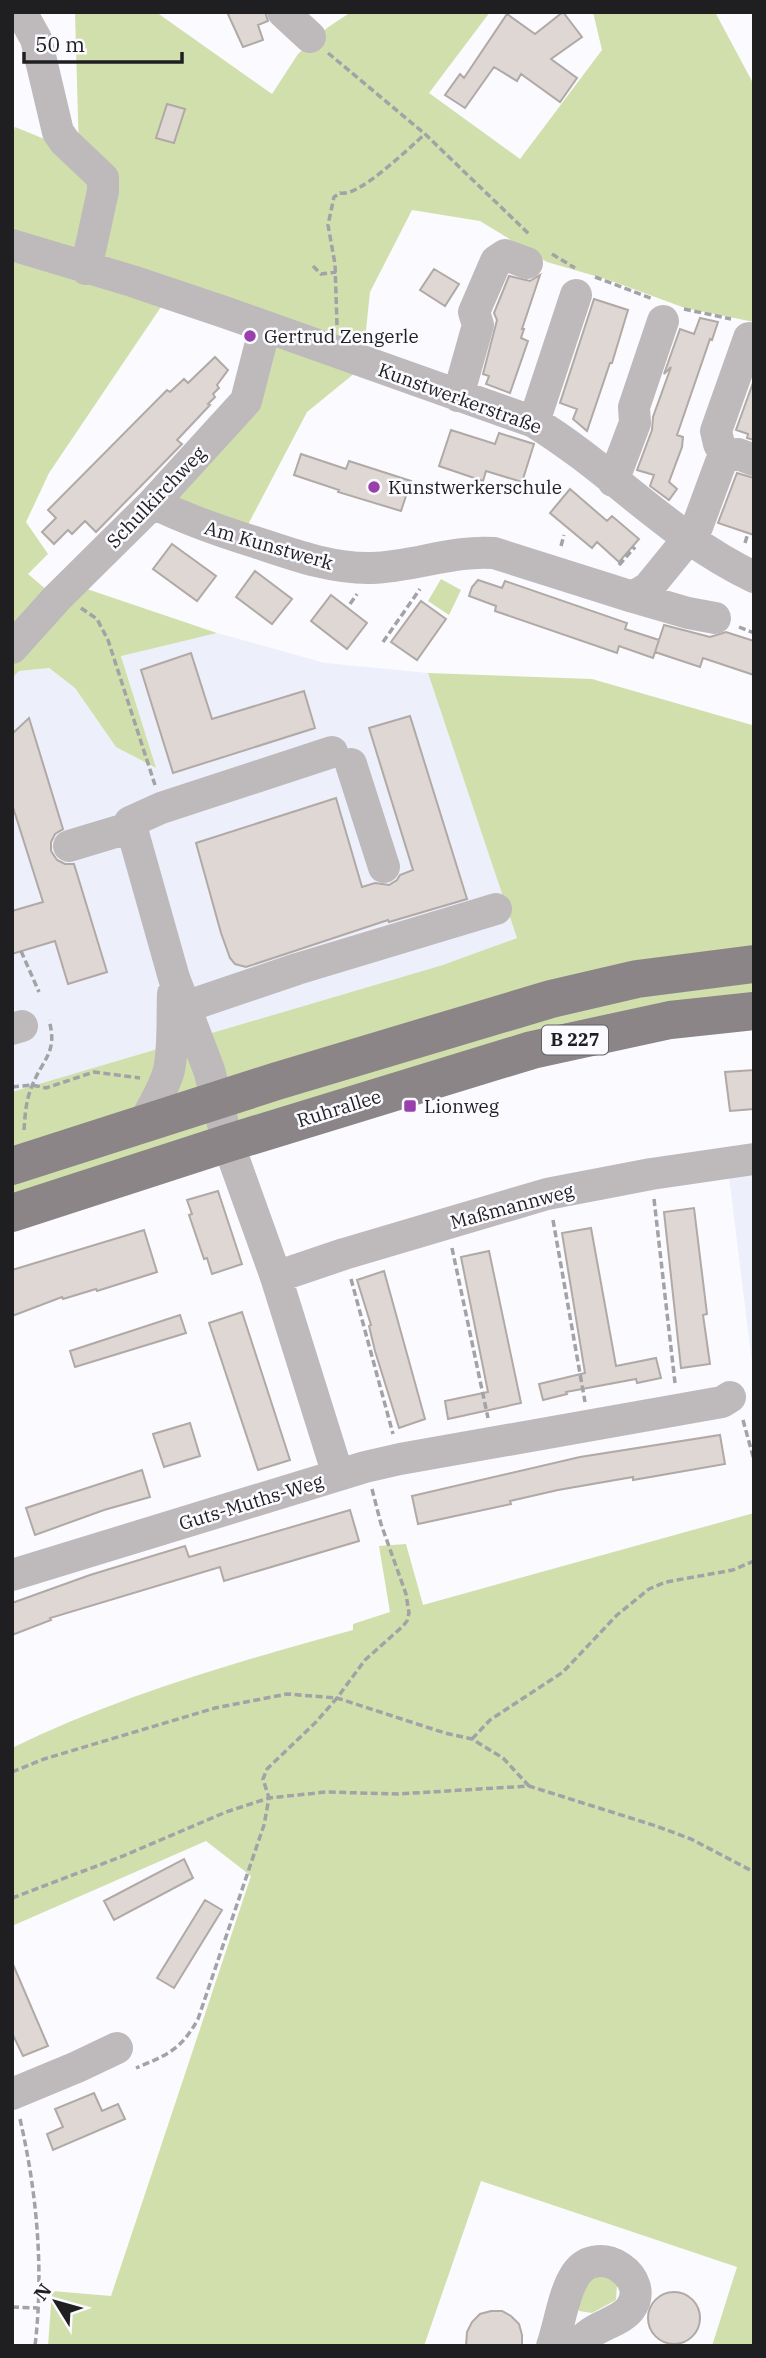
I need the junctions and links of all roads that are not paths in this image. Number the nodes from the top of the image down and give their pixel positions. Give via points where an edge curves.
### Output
1 (21, 12) edge
2 (283, 12) edge
3 (310, 37) road end
4 (12, 245) edge
5 (535, 250) road end
6 (86, 269) junction
7 (582, 280) road end
8 (669, 310) road end
9 (265, 327) junction
10 (745, 329) road end
11 (458, 396) junction
12 (534, 422) junction
13 (740, 458) edge
14 (613, 481) junction
15 (153, 503) junction
16 (688, 540) junction
17 (754, 577) edge
18 (633, 597) junction
19 (715, 618) dead end
20 (12, 648) edge
21 (131, 824) junction
22 (69, 846) dead end
23 (384, 867) dead end
24 (496, 909) dead end
25 (754, 964) edge
26 (174, 978) junction
27 (185, 1007) junction
28 (754, 1011) edge
29 (218, 1100) junction
30 (143, 1125) junction
31 (228, 1143) junction
32 (754, 1158) edge
33 (12, 1166) edge
34 (12, 1213) edge
35 (276, 1277) junction
36 (730, 1397) road end
37 (351, 1471) junction
38 (12, 1575) edge
39 (117, 2048) road end
40 (13, 2093) edge
41 (552, 2346) edge
42 (577, 2346) edge

1 - 6 street via 36,39 58,132 103,178
2 - 3 street
4 - 6 street, Kunstwerkerstraße
5 - 11 street via 496,261 474,312 478,325
6 - 9 street, Kunstwerkerstraße
7 - 12 street
8 - 14 street
9 - 11 street, Kunstwerkerstraße
9 - 15 street, Schulkirchweg via 246,401
10 - 13 street via 716,431 719,443
11 - 12 street, Kunstwerkerstraße
12 - 14 street, Kunstwerkerstraße
13 - 16 street via 715,475
14 - 16 street, Kunstwerkerstraße
15 - 18 street, Am Kunstwerk via 185,520 349,568 494,553
15 - 20 street, Schulkirchweg
16 - 17 street, Kunstwerkerstraße
16 - 18 street via 648,588
18 - 19 street, Am Kunstwerk
21 - 22 street
21 - 23 street via 161,808 273,770 341,758
21 - 26 street
24 - 27 street
25 - 29 main road, B 227 via 637,979 551,999
26 - 27 street
26 - 30 street via 169,1071
27 - 29 street
28 - 31 main road, Ruhrallee / B 227 via 670,1020 532,1050
29 - 30 main road, B 227
29 - 31 street
30 - 33 main road, B 227
31 - 34 main road, Ruhrallee / B 227
31 - 35 street
32 - 35 street, Maßmannweg via 547,1194
35 - 37 street
36 - 37 street, Guts-Muths-Weg
37 - 38 street, Guts-Muths-Weg
39 - 40 street
41 - 42 street via 577,2272 598,2260 618,2264 630,2277 633,2303

